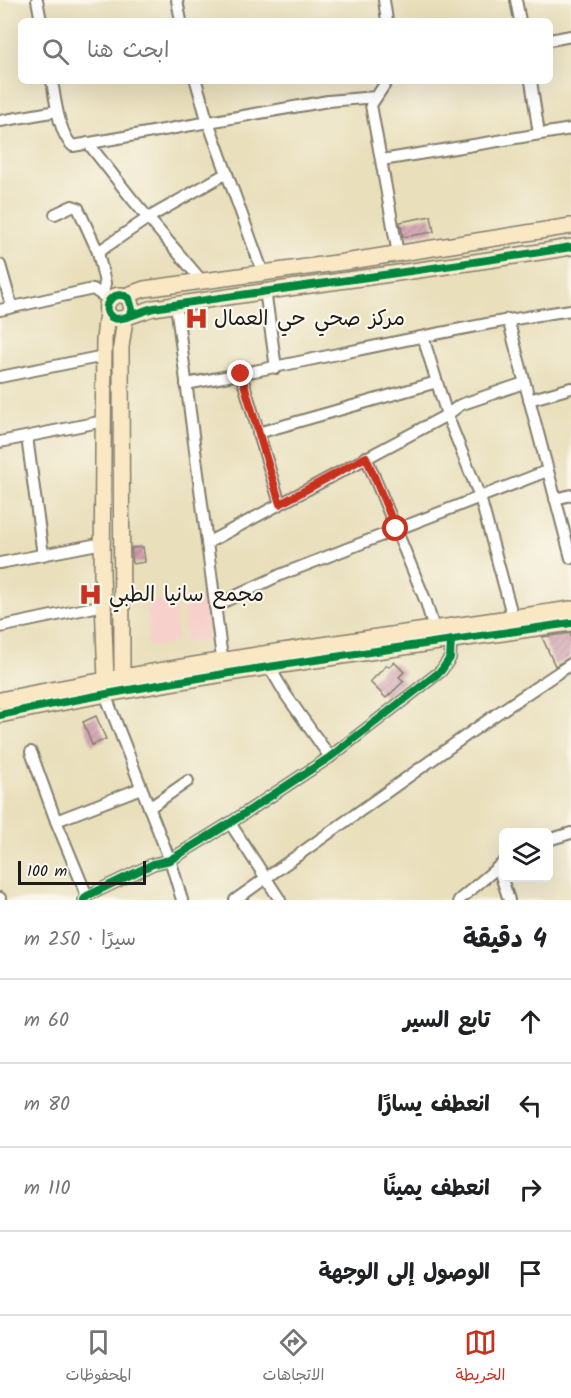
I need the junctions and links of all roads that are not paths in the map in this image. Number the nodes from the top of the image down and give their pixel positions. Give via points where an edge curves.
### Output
1 (37, 0) edge
2 (177, 0) edge
3 (384, 0) edge
4 (516, 0) edge
5 (40, 18) edge
6 (180, 18) edge
7 (387, 18) edge
8 (519, 18) edge
9 (571, 36) edge
10 (553, 39) edge
11 (52, 84) edge
12 (197, 84) edge
13 (385, 84) edge
14 (531, 84) edge
15 (376, 97) junction
16 (57, 111) junction
17 (0, 121) edge
18 (209, 123) junction
19 (571, 129) edge
20 (539, 134) junction
21 (88, 143) junction
22 (382, 160) junction
23 (227, 173) junction
24 (55, 214) dead end
25 (148, 218) junction
26 (571, 226) edge
27 (571, 248) edge
28 (98, 252) junction
29 (398, 254) junction
30 (0, 265) edge
31 (263, 273) junction
32 (202, 281) junction
33 (266, 290) junction
34 (125, 296) junction
35 (107, 302) junction
36 (176, 304) junction
37 (12, 307) junction
38 (0, 310) edge
39 (571, 310) edge
40 (127, 318) junction
41 (508, 319) junction
42 (423, 337) junction
43 (104, 356) junction
44 (276, 368) junction
45 (241, 374) junction
46 (0, 377) edge
47 (437, 382) junction
48 (524, 382) junction
49 (186, 384) junction
50 (571, 388) edge
51 (529, 400) junction
52 (447, 414) junction
53 (104, 421) junction
54 (258, 433) junction
55 (27, 436) junction
56 (0, 442) edge
57 (366, 457) junction
58 (547, 471) junction
59 (571, 495) edge
60 (480, 497) junction
61 (555, 499) junction
62 (280, 504) junction
63 (396, 529) junction
64 (103, 543) junction
65 (207, 543) junction
66 (43, 555) junction
67 (571, 558) edge
68 (0, 564) edge
69 (104, 605) junction
70 (215, 606) junction
71 (571, 609) edge
72 (513, 618) junction
73 (571, 623) edge
74 (0, 627) edge
75 (427, 635) junction
76 (451, 640) junction
77 (571, 664) edge
78 (223, 668) junction
79 (270, 668) junction
80 (123, 677) junction
81 (105, 687) junction
82 (0, 700) edge
83 (0, 715) edge
84 (31, 752) dead end
85 (330, 757) junction
86 (188, 781) dead end
87 (141, 788) junction
88 (149, 808) junction
89 (56, 821) junction
90 (230, 824) junction
91 (571, 833) edge
92 (553, 839) edge
93 (170, 860) junction
94 (499, 866) edge
95 (265, 878) junction
96 (505, 882) edge
97 (86, 898) edge
98 (461, 899) edge
99 (182, 900) edge
100 (235, 900) edge
101 (280, 900) edge
102 (509, 900) edge

1 - 5 street
2 - 6 street
3 - 7 street
4 - 8 street
9 - 10 street
11 - 16 street
12 - 18 street
13 - 15 street
14 - 20 street
15 - 18 street via 328,101
15 - 22 street via 371,105
16 - 17 street
16 - 21 street via 68,142 73,146
18 - 21 street
18 - 23 street
19 - 20 street
20 - 22 street
21 - 25 street
22 - 29 street
23 - 25 street
23 - 31 street
24 - 28 street via 72,206 78,208
25 - 28 street
25 - 32 street
26 - 29 street
27 - 33 street
28 - 35 street
29 - 31 street
30 - 37 street
31 - 32 street
32 - 34 street via 144,289
33 - 36 street
33 - 44 street
34 - 35 street via 117,295
34 - 40 street via 132,305
35 - 37 street via 93,289
35 - 40 street via 112,318
35 - 43 street
36 - 40 street via 141,310
36 - 49 street
37 - 38 street
39 - 41 street
40 - 80 street via 121,346
41 - 42 street
41 - 48 street
42 - 44 street
42 - 47 street
43 - 46 street
43 - 53 street
44 - 45 street
45 - 49 street
45 - 54 street
47 - 52 street
47 - 54 street
48 - 51 street
48 - 52 street via 460,405
49 - 65 street
50 - 51 street
51 - 58 street
52 - 57 street
52 - 60 street
53 - 55 street
53 - 64 street
54 - 62 street
55 - 56 street
55 - 66 street
57 - 62 street
57 - 63 street
58 - 60 street
58 - 61 street
59 - 61 street
60 - 63 street
60 - 72 street
61 - 67 street
62 - 65 street
63 - 70 street via 280,575
63 - 75 street via 426,602
64 - 66 street
64 - 69 street
65 - 70 street
66 - 68 street
69 - 74 street
69 - 81 street
70 - 78 street
71 - 72 street
72 - 75 street
73 - 76 street
75 - 76 street
75 - 78 street
75 - 79 street
76 - 85 street via 450,658 441,671
77 - 95 street
78 - 79 street
78 - 80 street
78 - 81 street
79 - 85 street
80 - 81 street
81 - 82 street
81 - 83 street
81 - 87 street
84 - 89 street
85 - 90 street
86 - 88 street
87 - 88 street
87 - 89 street
88 - 93 street
89 - 97 street
90 - 93 street
90 - 95 street
91 - 92 street
93 - 97 street via 153,864
93 - 99 street
94 - 98 street
95 - 100 street
95 - 101 street
96 - 102 street

